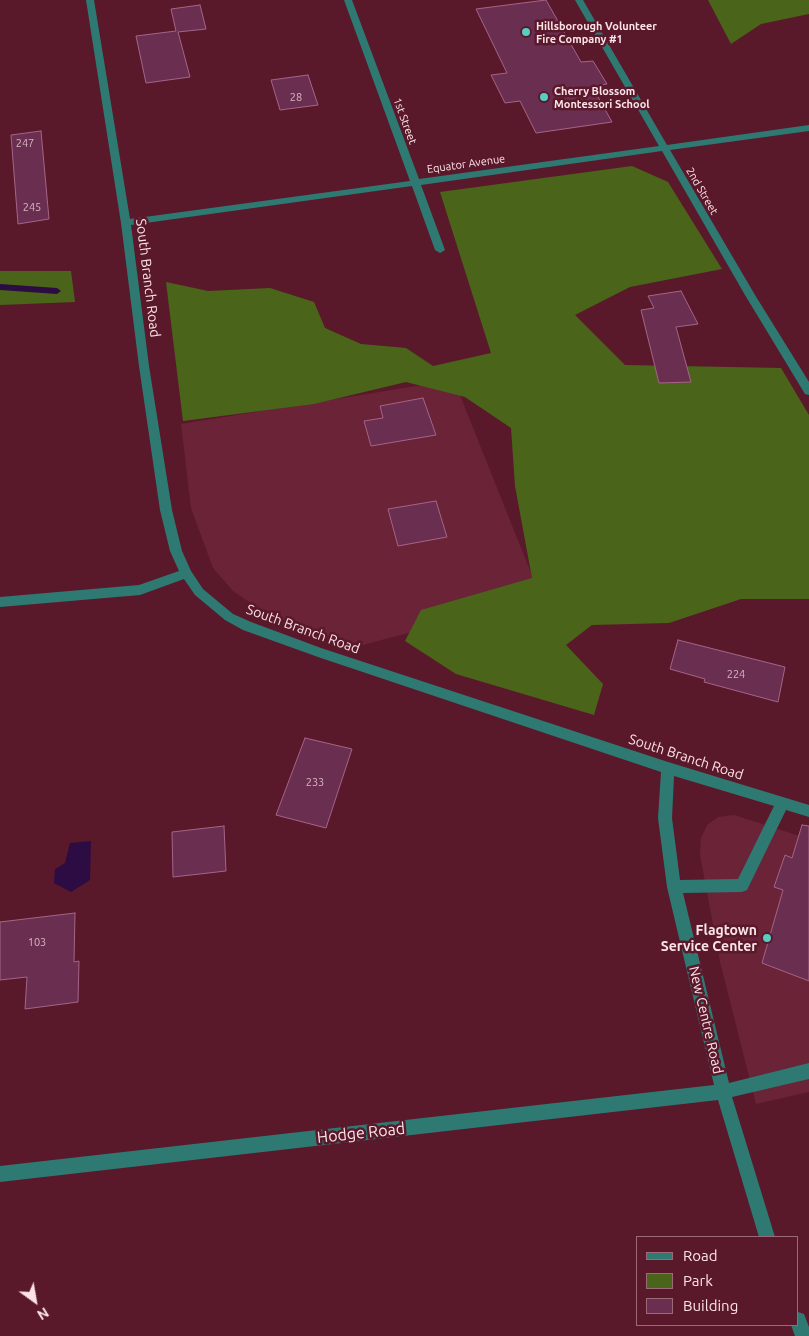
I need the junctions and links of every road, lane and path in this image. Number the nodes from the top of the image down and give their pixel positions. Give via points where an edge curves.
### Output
1 (90, 0) edge
2 (348, 0) edge
3 (579, 0) edge
4 (809, 128) edge
5 (664, 148) junction
6 (416, 182) junction
7 (126, 223) junction
8 (440, 250) dead end
9 (809, 391) edge
10 (186, 573) junction
11 (0, 602) edge
12 (668, 768) junction
13 (783, 803) junction
14 (809, 811) edge
15 (674, 887) junction
16 (809, 1071) edge
17 (723, 1092) junction
18 (0, 1174) edge
19 (767, 1236) edge
20 (799, 1323) edge
21 (804, 1336) edge

1 - 7 street, South Branch Road
2 - 6 street, 1st Street
3 - 5 street, 2nd Street
4 - 5 street, Equator Avenue
5 - 6 street, Equator Avenue
5 - 9 street, 2nd Street
6 - 7 street, Equator Avenue
6 - 8 street, 1st Street
7 - 10 street, South Branch Road via 166,510 176,551
10 - 11 street via 140,590
10 - 12 street, South Branch Road via 212,605 247,626
12 - 13 street, South Branch Road
12 - 15 street, New Centre Road via 664,818
13 - 14 street, South Branch Road
13 - 15 street via 742,885
15 - 17 street, New Centre Road
16 - 17 street, Hodge Road
17 - 18 street, Hodge Road
17 - 19 street, New Centre Road
20 - 21 street

